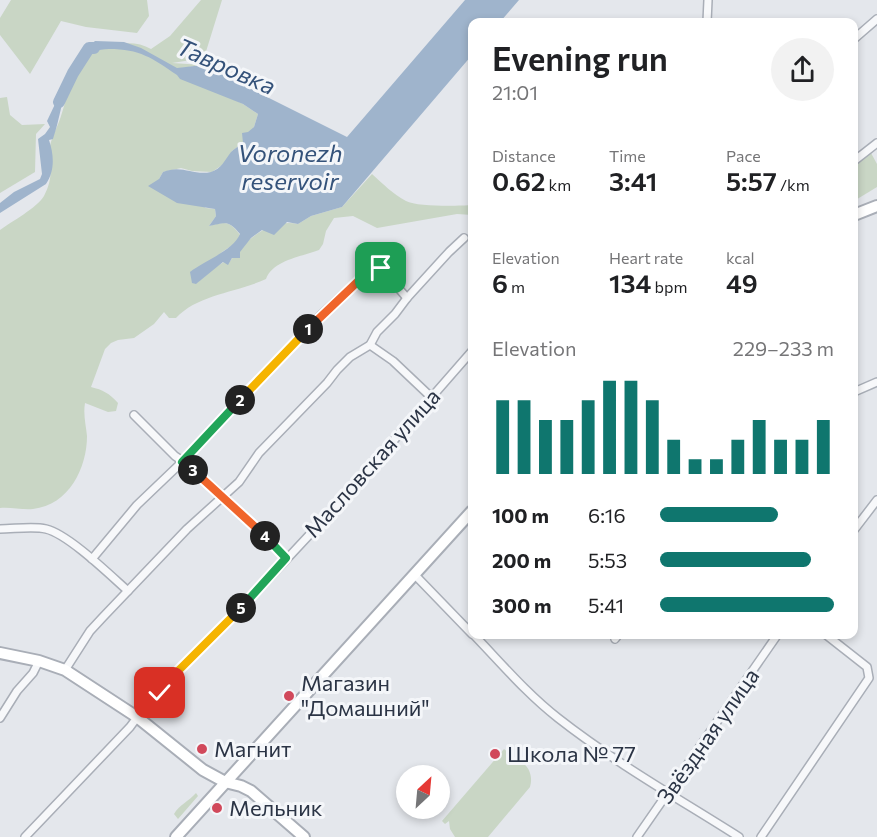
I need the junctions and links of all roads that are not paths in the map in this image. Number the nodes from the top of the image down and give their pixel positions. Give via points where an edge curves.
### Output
1 (708, 0) edge
2 (707, 18) edge
3 (877, 19) edge
4 (858, 36) edge
5 (877, 143) edge
6 (858, 158) edge
7 (877, 206) edge
8 (858, 213) edge
9 (465, 238) dead end
10 (407, 298) junction
11 (370, 345) junction
12 (468, 355) edge
13 (877, 382) edge
14 (858, 390) edge
15 (431, 397) junction
16 (134, 415) dead end
17 (182, 462) junction
18 (224, 497) junction
19 (877, 500) edge
20 (468, 515) edge
21 (858, 525) edge
22 (0, 529) edge
23 (286, 558) junction
24 (92, 559) junction
25 (414, 574) junction
26 (128, 591) junction
27 (468, 629) edge
28 (478, 639) edge
29 (775, 639) edge
30 (831, 639) edge
31 (0, 653) edge
32 (39, 661) junction
33 (65, 670) junction
34 (137, 717) junction
35 (0, 718) edge
36 (225, 782) junction
37 (668, 792) junction
38 (25, 837) edge
39 (176, 837) edge
40 (304, 837) edge
41 (637, 837) edge
42 (739, 837) edge
43 (761, 837) edge

1 - 2 street
3 - 4 street
5 - 6 street
7 - 8 main road
9 - 10 street
10 - 11 street
10 - 17 street via 381,268 372,268 321,315
11 - 15 street
11 - 18 street via 337,369
12 - 15 street, Масловская улица
13 - 14 street
15 - 23 street, Масловская улица
16 - 17 street
17 - 18 street
17 - 24 street via 137,505
18 - 23 street
18 - 26 street via 187,529
19 - 21 street
20 - 25 main road
22 - 24 street via 45,528
23 - 34 street, Масловская улица
24 - 26 street
25 - 27 street
25 - 36 main road
26 - 33 street via 90,631
28 - 37 street via 540,703
29 - 37 street, Звёздная улица
30 - 43 street via 867,667 869,678
31 - 32 main road
32 - 33 main road
32 - 35 street
33 - 34 main road
34 - 36 main road via 203,770
34 - 38 street, Масловская улица
36 - 39 main road
36 - 40 main road via 251,791
37 - 41 street, Звёздная улица
37 - 42 street

